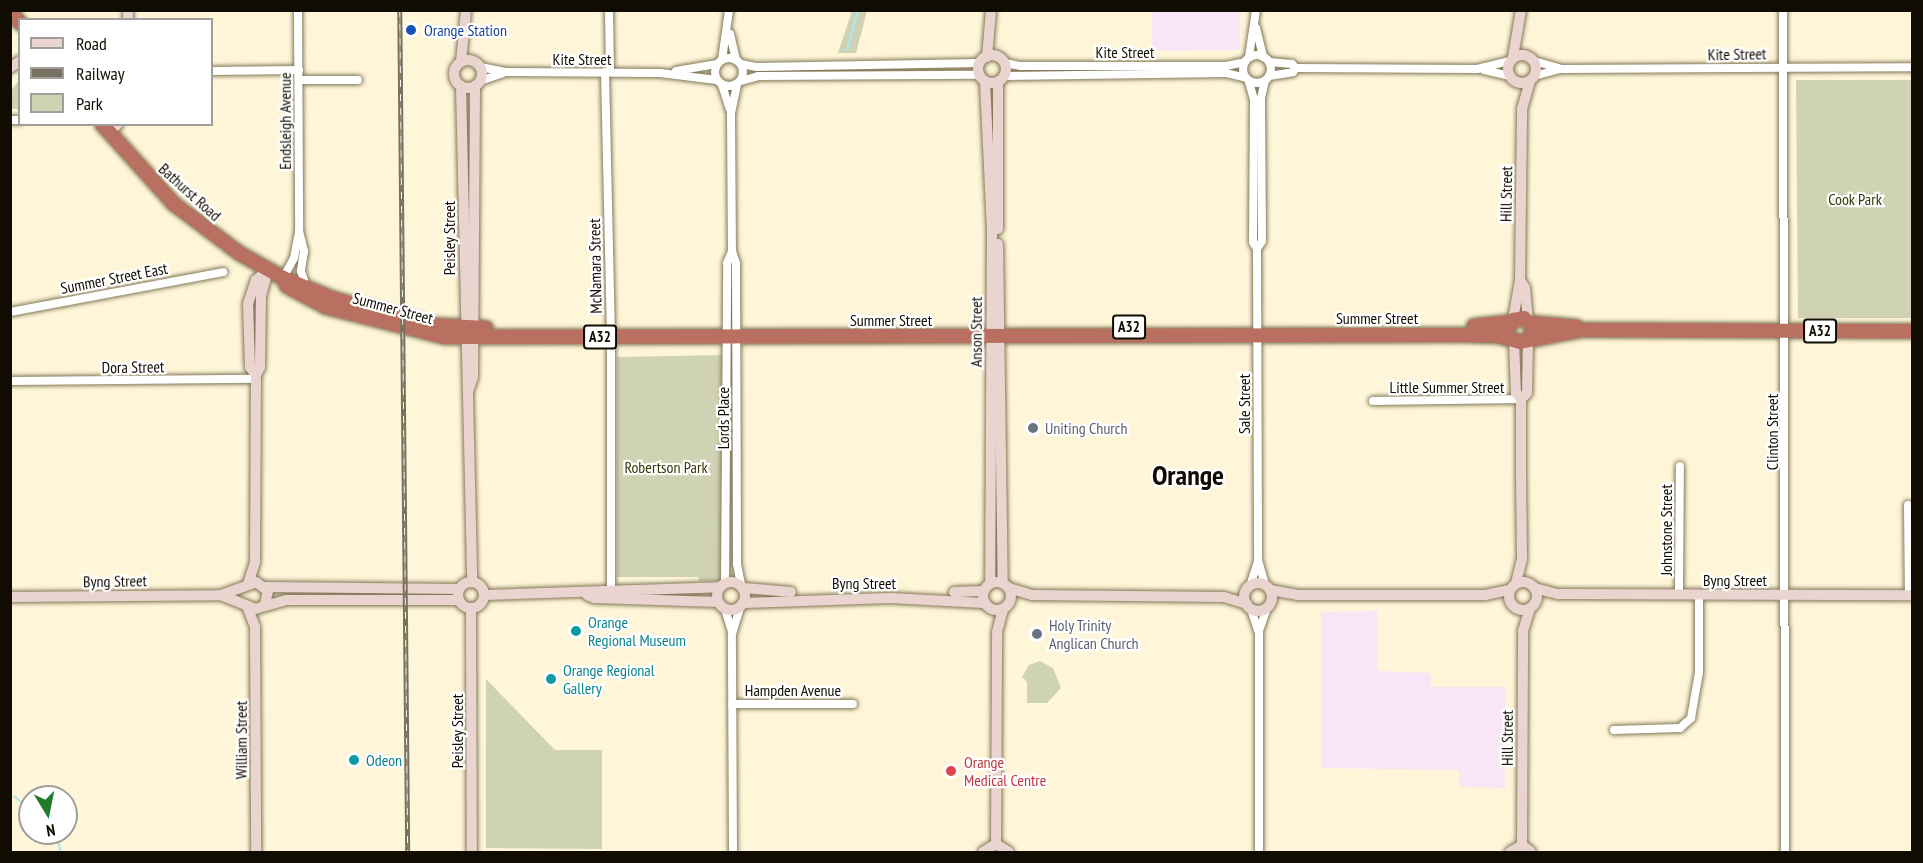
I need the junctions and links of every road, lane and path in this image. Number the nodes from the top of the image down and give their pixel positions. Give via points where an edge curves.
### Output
1 (298, 10) edge
2 (466, 10) edge
3 (609, 10) edge
4 (729, 10) edge
5 (991, 10) edge
6 (1256, 10) edge
7 (1521, 10) edge
8 (1783, 10) edge
9 (1521, 25) junction
10 (1256, 27) junction
11 (729, 30) junction
12 (991, 32) junction
13 (466, 33) junction
14 (1531, 58) junction
15 (1247, 59) junction
16 (1266, 59) junction
17 (1511, 59) junction
18 (983, 60) junction
19 (1002, 60) junction
20 (461, 62) junction
21 (720, 62) junction
22 (739, 62) junction
23 (477, 64) junction
24 (1783, 67) junction
25 (1912, 67) edge
26 (1296, 68) junction
27 (1477, 69) junction
28 (1561, 69) junction
29 (299, 70) junction
30 (213, 71) edge
31 (505, 72) junction
32 (608, 72) junction
33 (660, 73) junction
34 (982, 78) junction
35 (1511, 78) junction
36 (1001, 79) junction
37 (1247, 79) junction
38 (1267, 79) junction
39 (1532, 79) junction
40 (299, 80) junction
41 (358, 80) dead end
42 (720, 83) junction
43 (739, 83) junction
44 (478, 84) junction
45 (461, 86) junction
46 (1522, 109) junction
47 (731, 114) junction
48 (109, 127) edge
49 (299, 231) junction
50 (1257, 249) junction
51 (268, 270) junction
52 (223, 272) dead end
53 (283, 278) junction
54 (1520, 280) junction
55 (307, 286) junction
56 (10, 312) edge
57 (1512, 321) junction
58 (1530, 321) junction
59 (1258, 330) junction
60 (1582, 330) junction
61 (1785, 331) junction
62 (1912, 331) edge
63 (995, 332) junction
64 (468, 333) junction
65 (610, 333) junction
66 (732, 333) junction
67 (1521, 339) junction
68 (256, 377) junction
69 (10, 381) edge
70 (1521, 399) junction
71 (1373, 401) dead end
72 (1680, 466) dead end
73 (1908, 505) dead end
74 (1522, 559) junction
75 (1258, 560) junction
76 (255, 562) junction
77 (472, 581) junction
78 (722, 585) junction
79 (246, 586) junction
80 (264, 586) junction
81 (1006, 586) junction
82 (1532, 586) junction
83 (743, 587) junction
84 (987, 587) junction
85 (1268, 587) junction
86 (1513, 587) junction
87 (1248, 589) junction
88 (611, 590) junction
89 (587, 594) junction
90 (1558, 594) junction
91 (221, 595) junction
92 (459, 595) junction
93 (485, 595) junction
94 (1032, 595) junction
95 (1297, 595) junction
96 (1485, 595) junction
97 (1679, 595) junction
98 (1699, 595) junction
99 (1785, 595) junction
100 (1911, 596) edge
101 (10, 597) edge
102 (1224, 597) junction
103 (602, 599) junction
104 (246, 604) junction
105 (264, 605) junction
106 (742, 605) junction
107 (1269, 605) junction
108 (1533, 605) junction
109 (722, 606) junction
110 (987, 606) junction
111 (1006, 606) junction
112 (1249, 606) junction
113 (1513, 606) junction
114 (471, 608) junction
115 (255, 627) junction
116 (1523, 631) junction
117 (997, 632) junction
118 (1259, 633) junction
119 (732, 634) junction
120 (732, 704) junction
121 (853, 704) dead end
122 (1614, 730) dead end
123 (996, 844) junction
124 (1522, 845) junction
125 (256, 852) edge
126 (472, 852) edge
127 (733, 852) edge
128 (983, 852) edge
129 (1009, 852) edge
130 (1259, 852) edge
131 (1510, 852) edge
132 (1531, 852) edge
133 (1785, 852) edge

1 - 29 street, Endsleigh Avenue
2 - 13 street
3 - 32 street, McNamara Street
4 - 11 street
5 - 12 street
6 - 10 street
7 - 9 street
8 - 24 street, Clinton Street
9 - 14 street
9 - 17 street
10 - 15 street
10 - 16 street
11 - 21 street
11 - 22 street
12 - 18 street
12 - 19 street
13 - 20 street
13 - 23 street
14 - 17 street
14 - 28 street, Kite Street
14 - 39 street, Hill Street
15 - 16 street, Kite Street
15 - 19 street, Kite Street via 1214,66 1021,66
15 - 37 street, Sale Street
16 - 26 street
16 - 38 street, Sale Street
17 - 27 street
17 - 35 street, Hill Street
18 - 19 street
18 - 22 street via 757,67
18 - 34 street, Anson Street
19 - 36 street, Anson Street
20 - 23 street
20 - 45 street, Peisley Street via 454,74
21 - 22 street, Kite Street
21 - 33 street, Kite Street
21 - 42 street, Lords Place
22 - 43 street, Lords Place
23 - 31 street, Kite Street
23 - 44 street, Peisley Street
24 - 25 street, Kite Street
24 - 28 street, Kite Street
24 - 61 street, Clinton Street
26 - 27 street
26 - 38 street
27 - 35 street
28 - 39 street, Kite Street
29 - 30 street
29 - 40 street, Endsleigh Avenue
31 - 32 street, Kite Street
31 - 44 street, Kite Street
32 - 33 street, Kite Street
32 - 65 street, McNamara Street
33 - 42 street, Kite Street
34 - 36 street
34 - 43 street via 759,76
34 - 63 street, Anson Street
35 - 39 street
35 - 46 street, Hill Street
36 - 37 street, Kite Street via 1226,73
36 - 63 street, Anson Street
37 - 38 street, Kite Street
37 - 50 street, Sale Street via 1254,99 1253,242
38 - 50 street, Sale Street via 1262,98 1262,241
39 - 46 street, Hill Street
40 - 41 street
40 - 49 street, Endsleigh Avenue
42 - 43 street, Kite Street
42 - 47 street, Lords Place
43 - 47 street, Lords Place
44 - 45 street
44 - 64 street, Peisley Street
45 - 64 street, Peisley Street
46 - 54 street, Hill Street
47 - 66 street, Lords Place via 732,251 736,263
48 - 51 highway, Bathurst Road / A32 via 174,204
49 - 53 street, Endsleigh Avenue via 294,258
49 - 55 street, Endsleigh Avenue via 304,251 301,271
50 - 59 street, Sale Street
51 - 53 highway, Summer Street / A32
51 - 68 street via 261,296 260,367
52 - 56 street, Summer Street East
53 - 55 highway, Summer Street / A32
53 - 64 highway, Summer Street / A32 via 290,287 326,307 418,333
54 - 57 street, Hill Street
54 - 58 street, Hill Street
55 - 64 highway, Summer Street / A32 via 334,299
57 - 58 highway, A32
57 - 59 highway, Summer Street / A32 via 1474,326
57 - 67 highway via 1508,329
58 - 60 highway, Summer Street / A32
58 - 67 highway
59 - 63 highway, Summer Street / A32
59 - 67 highway, Summer Street / A32
59 - 75 street, Sale Street
60 - 61 highway, Summer Street / A32
60 - 67 highway, Summer Street / A32
61 - 62 highway, Summer Street / A32
61 - 99 street, Clinton Street
63 - 66 highway, Summer Street / A32
63 - 81 street, Anson Street
63 - 84 street, Anson Street
64 - 65 highway, Summer Street / A32
64 - 77 street, Peisley Street via 473,377 469,389
65 - 66 highway, Summer Street / A32
65 - 88 street, McNamara Street
66 - 78 street, Lords Place
66 - 83 street, Lords Place via 737,564
67 - 70 street via 1527,393
68 - 69 street, Dora Street
68 - 76 street
70 - 71 street, Little Summer Street
70 - 74 street
72 - 97 street, Johnstone Street
73 - 100 street
74 - 82 street
74 - 86 street
75 - 85 street, Sale Street
75 - 87 street, Sale Street
76 - 79 street
76 - 80 street
77 - 92 street
77 - 93 street via 483,587
78 - 83 street, Byng Street
78 - 88 street
78 - 109 street
79 - 80 street
79 - 91 street, Byng Street
79 - 104 street
80 - 92 street
80 - 105 street, William Street
81 - 84 street, Byng Street
81 - 94 street
81 - 111 street, Anson Street
82 - 86 street, Byng Street
82 - 90 street, Byng Street
82 - 108 street
83 - 84 street, Byng Street via 762,592
83 - 106 street
84 - 110 street, Anson Street
85 - 87 street
85 - 95 street
85 - 107 street
86 - 96 street
86 - 113 street, Hill Street
87 - 102 street
87 - 112 street
88 - 89 street
88 - 103 street
89 - 93 street
89 - 103 street
90 - 97 street, Byng Street
90 - 108 street, Byng Street
91 - 101 street, Byng Street
91 - 104 street, Byng Street
92 - 105 street via 287,600
92 - 114 street
93 - 114 street via 482,603
94 - 102 street
94 - 111 street
95 - 96 street
95 - 107 street
96 - 113 street
97 - 98 street, Byng Street
98 - 99 street, Byng Street
98 - 122 street via 1699,672 1691,718 1680,728
99 - 100 street, Byng Street
99 - 133 street, Clinton Street
102 - 112 street
103 - 109 street
104 - 105 street, Byng Street
104 - 115 street, William Street
105 - 115 street, William Street
106 - 109 street, Byng Street
106 - 110 street, Byng Street via 890,598
106 - 119 street
107 - 112 street
107 - 118 street
108 - 113 street, Byng Street
108 - 116 street, Hill Street
109 - 119 street
110 - 111 street, Byng Street
110 - 117 street
111 - 117 street
112 - 118 street
113 - 116 street, Hill Street
114 - 126 street, Peisley Street
115 - 125 street, William Street
116 - 124 street, Hill Street
117 - 123 street
118 - 130 street
119 - 120 street
120 - 121 street, Hampden Avenue
120 - 127 street
123 - 128 street
123 - 129 street
124 - 131 street
124 - 132 street

